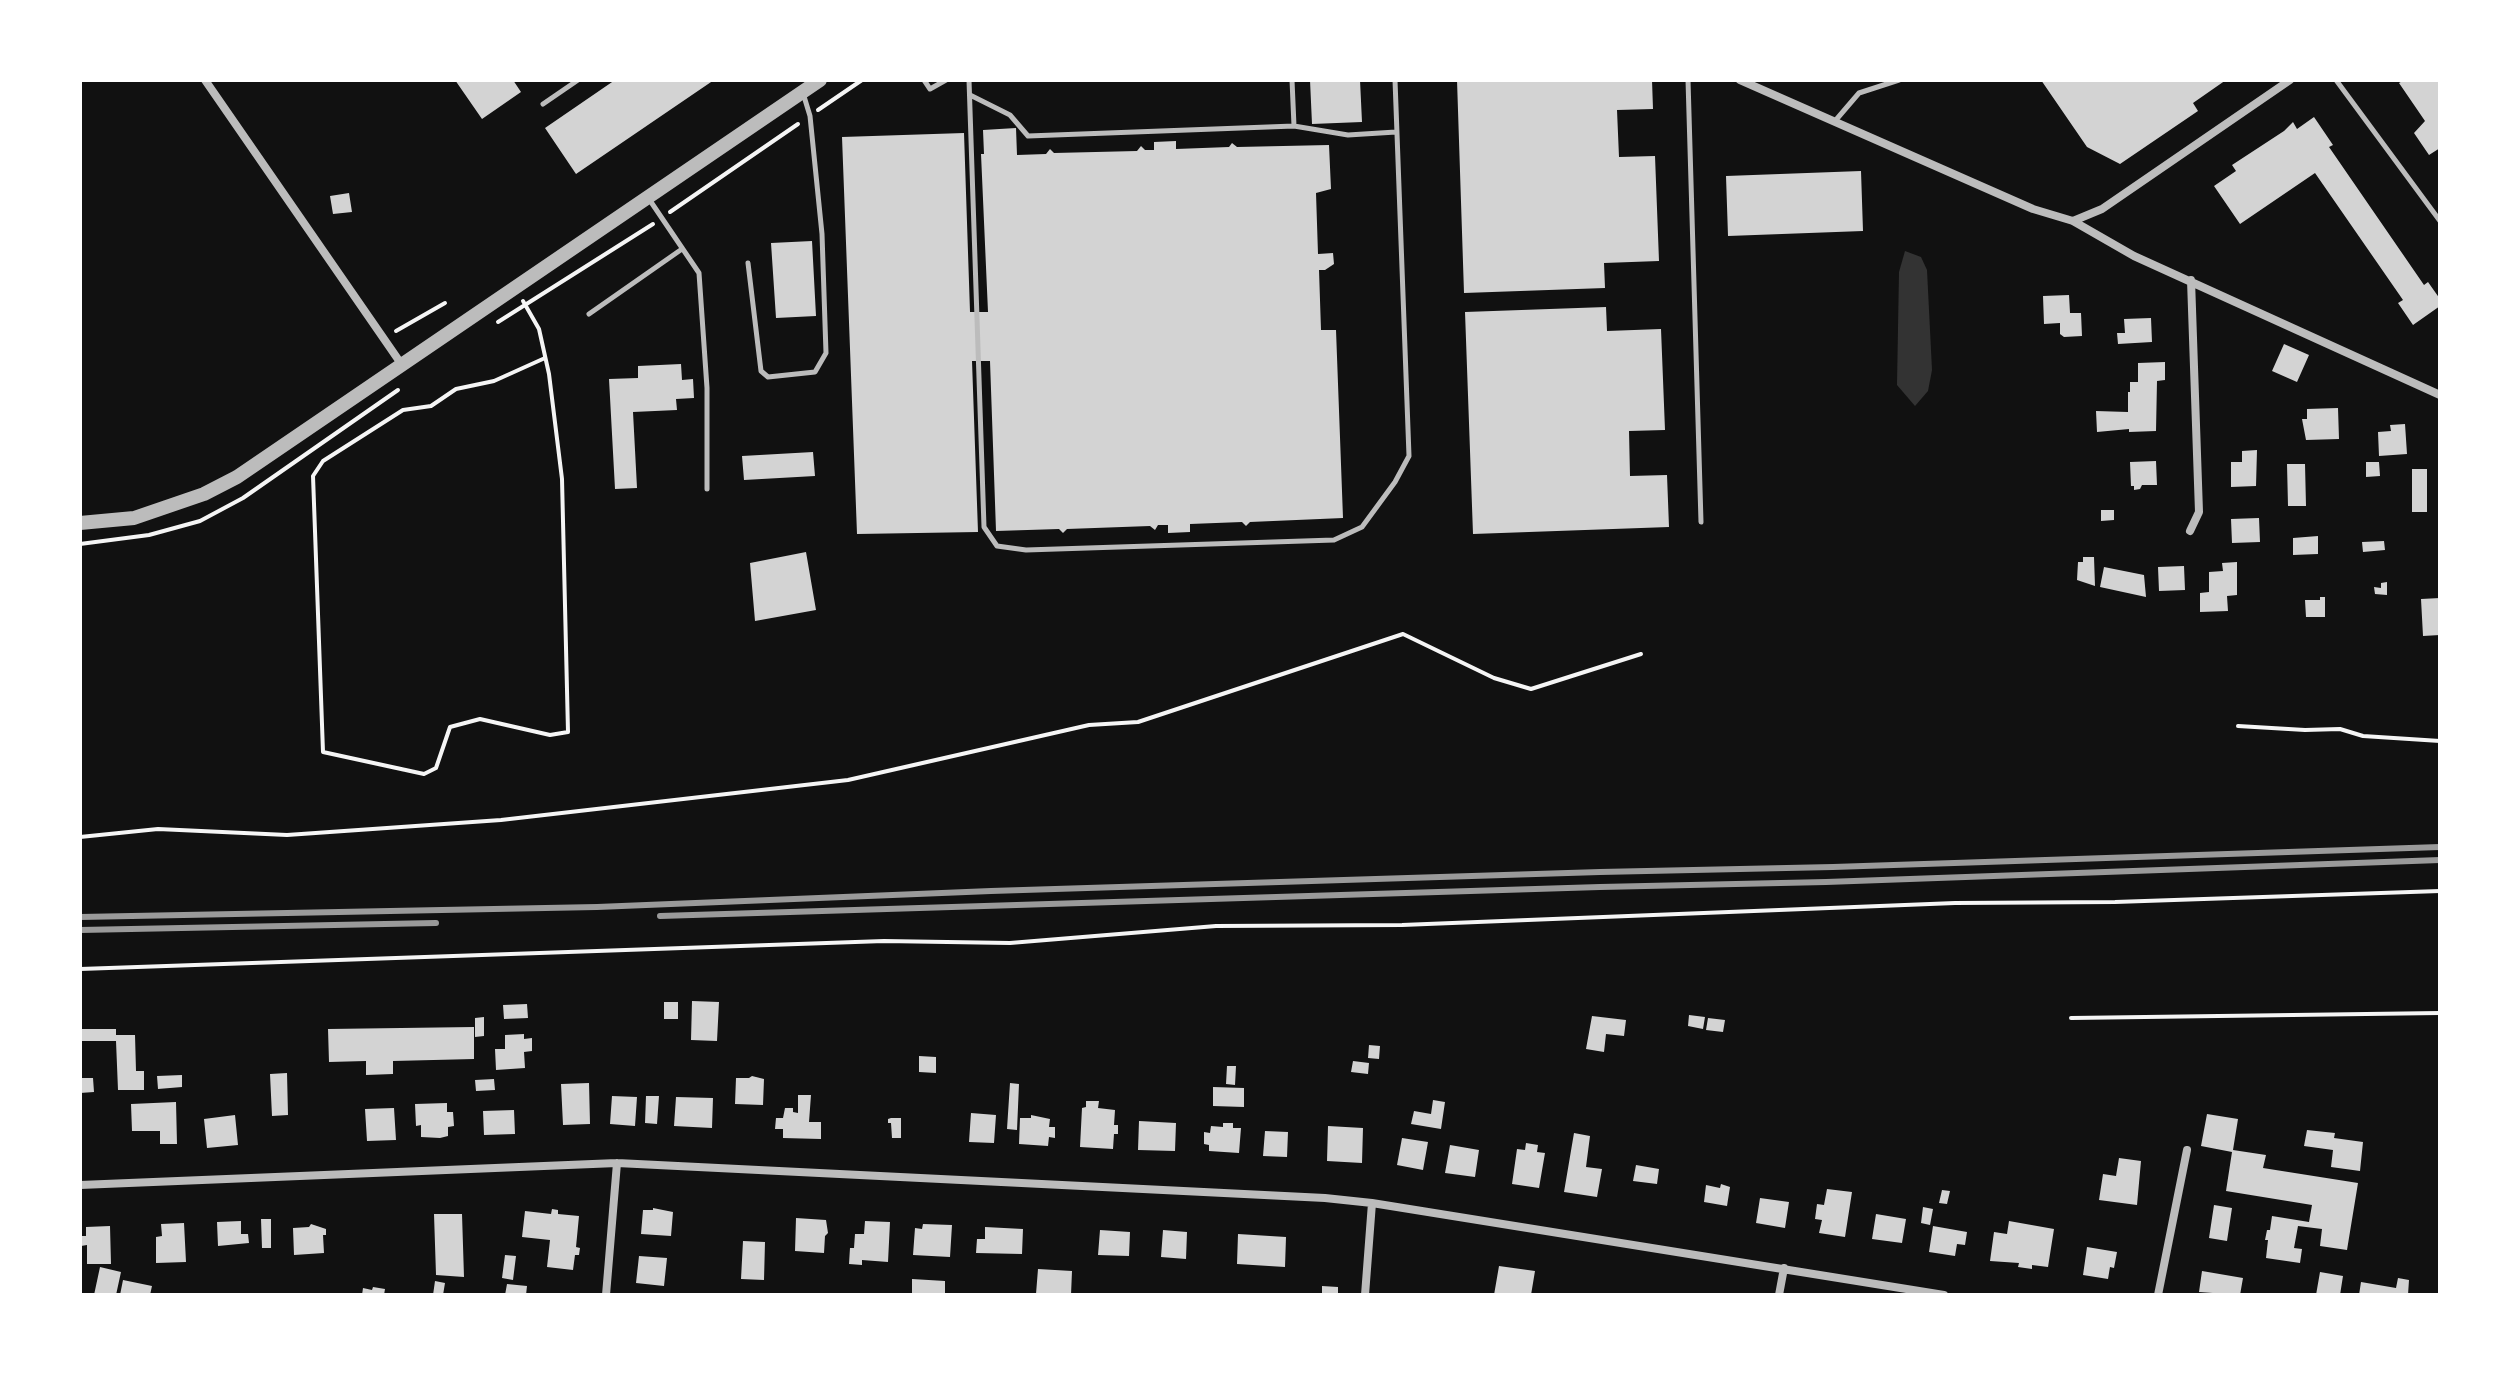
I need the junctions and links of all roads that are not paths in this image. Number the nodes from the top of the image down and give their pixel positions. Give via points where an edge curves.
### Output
1 (205, 80) edge
2 (578, 80) edge
3 (820, 80) edge
4 (924, 80) edge
5 (946, 80) edge
6 (969, 80) edge
7 (1292, 80) edge
8 (1395, 80) edge
9 (1688, 80) edge
10 (1740, 80) edge
11 (1899, 80) edge
12 (2290, 80) edge
13 (2336, 80) edge
14 (803, 92) junction
15 (970, 95) junction
16 (543, 104) dead end
17 (1834, 122) junction
18 (1294, 126) junction
19 (1396, 132) junction
20 (649, 198) junction
21 (2073, 221) junction
22 (2440, 221) edge
23 (682, 249) junction
24 (748, 263) dead end
25 (2191, 280) junction
26 (589, 314) dead end
27 (403, 366) junction
28 (2440, 395) edge
29 (707, 489) dead end
30 (1701, 522) dead end
31 (80, 523) edge
32 (2190, 531) dead end
33 (2187, 1150) dead end
34 (617, 1163) junction
35 (80, 1185) edge
36 (1372, 1203) junction
37 (1784, 1268) junction
38 (606, 1295) edge
39 (1365, 1295) edge
40 (1779, 1295) edge
41 (1944, 1295) edge
42 (2158, 1295) edge

1 - 27 street
2 - 16 lane
3 - 14 street
4 - 5 lane via 930,89
6 - 15 lane
7 - 18 lane
8 - 19 lane
9 - 30 lane
10 - 17 street
11 - 17 lane via 1859,93
12 - 21 street via 2102,209
13 - 22 lane
14 - 20 street
14 - 24 lane via 822,234 826,353 815,372 768,377 761,371
15 - 18 lane via 1010,115 1028,136
15 - 19 lane via 984,527 997,546 1026,550 1334,540 1362,527 1409,456
17 - 21 street via 2033,209
18 - 19 lane via 1348,135
20 - 23 lane
20 - 27 street
21 - 25 street via 2134,256
23 - 26 lane
23 - 29 lane via 699,273
25 - 28 street
25 - 32 street via 2199,512
27 - 31 street via 204,494 134,518
33 - 42 street
34 - 35 street
34 - 36 street
34 - 38 street
36 - 37 street
36 - 39 street
37 - 40 street
37 - 41 street

